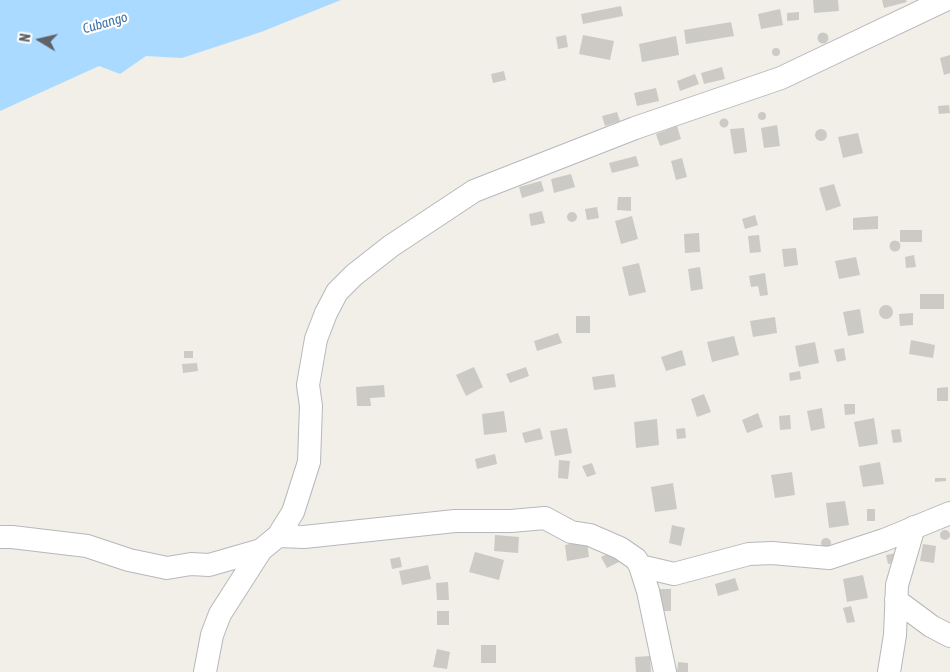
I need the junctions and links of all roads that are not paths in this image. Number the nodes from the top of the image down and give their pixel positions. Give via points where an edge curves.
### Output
1 (944, 0) edge
2 (950, 513) edge
3 (914, 527) junction
4 (0, 537) edge
5 (269, 543) junction
6 (640, 566) junction
7 (896, 600) junction
8 (950, 636) edge
9 (205, 672) edge
10 (665, 672) edge
11 (889, 672) edge

1 - 5 lane via 781,78 635,128 474,191 362,269 338,292 316,339 308,385 311,406 309,462 293,512
2 - 3 lane
3 - 6 lane via 829,558 749,554 674,574
3 - 7 lane via 897,584
4 - 5 lane via 87,546 129,560 168,568 209,565
5 - 6 lane via 426,523 545,518 571,532 590,535 620,548 636,559
5 - 9 lane via 220,614 208,650
6 - 10 lane
7 - 8 lane
7 - 11 lane

